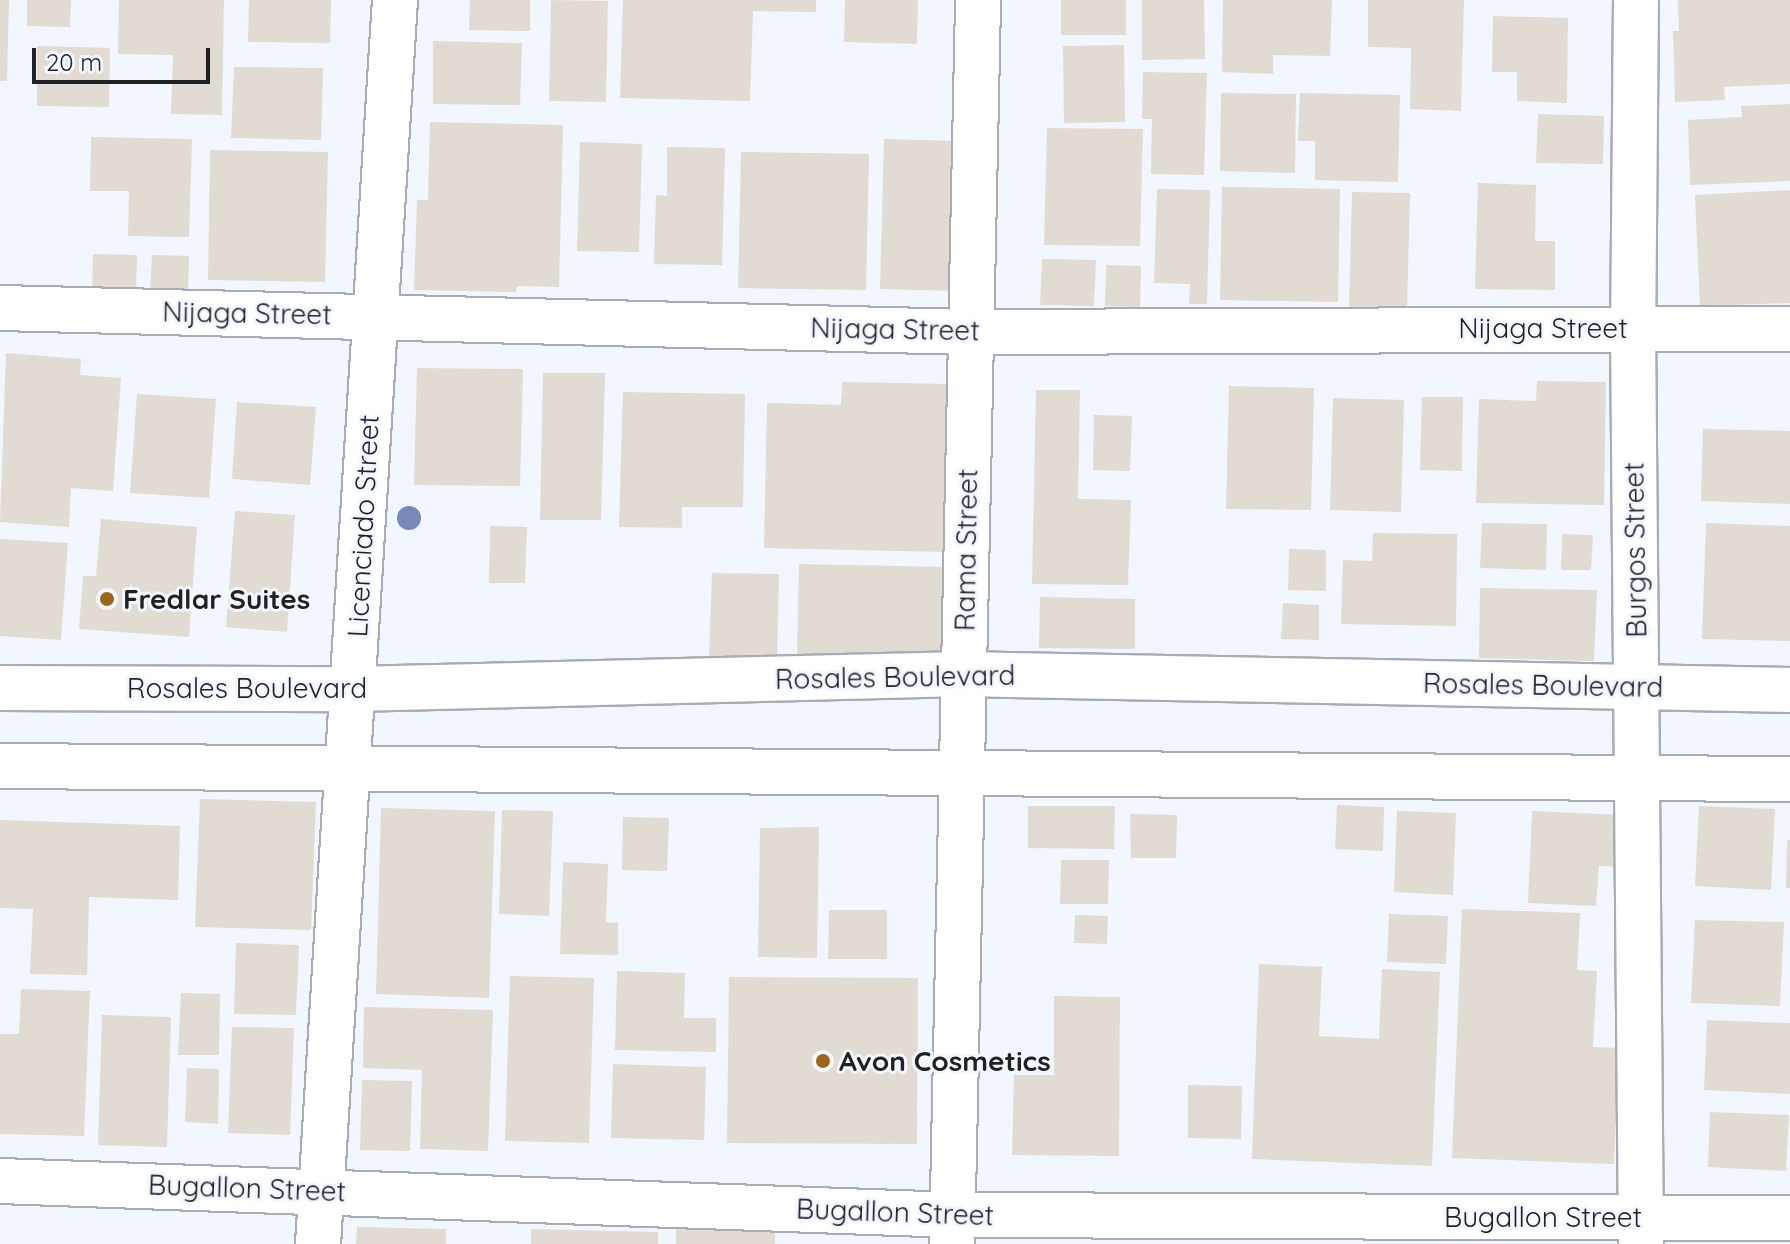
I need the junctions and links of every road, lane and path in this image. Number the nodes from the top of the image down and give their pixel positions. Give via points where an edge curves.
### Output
1 (395, 0) edge
2 (978, 0) edge
3 (1636, 0) edge
4 (0, 308) edge
5 (376, 316) junction
6 (1633, 327) junction
7 (1790, 329) edge
8 (971, 332) junction
9 (964, 674) junction
10 (1636, 687) junction
11 (0, 688) edge
12 (353, 689) junction
13 (1790, 690) edge
14 (0, 766) edge
15 (348, 768) junction
16 (962, 774) junction
17 (1637, 779) junction
18 (1790, 779) edge
19 (0, 1181) edge
20 (321, 1190) junction
21 (1790, 1218) edge
22 (952, 1229) edge
23 (1641, 1231) edge
24 (318, 1244) edge

1 - 5 street, Licenciado Street
2 - 8 street, Rama Street
3 - 6 street, Burgos Street
4 - 5 street, Nijaga Street
5 - 8 street, Nijaga Street
5 - 12 street, Licenciado Street
6 - 7 street, Nijaga Street
6 - 8 street, Nijaga Street
6 - 10 street, Burgos Street
8 - 9 street, Rama Street
9 - 10 street, Rosales Boulevard
9 - 12 street, Rosales Boulevard
9 - 16 street, Rama Street
10 - 13 street, Rosales Boulevard
10 - 17 street, Burgos Street
11 - 12 street, Rosales Boulevard
12 - 15 street, Licenciado Street
14 - 15 street
15 - 16 street
15 - 20 street, Licenciado Street
16 - 17 street
16 - 22 street, Rama Street
17 - 18 street
17 - 23 street, Burgos Street
19 - 20 street, Bugallon Street
20 - 22 street, Bugallon Street
20 - 24 street, Licenciado Street
21 - 23 street, Bugallon Street
22 - 23 street, Bugallon Street

